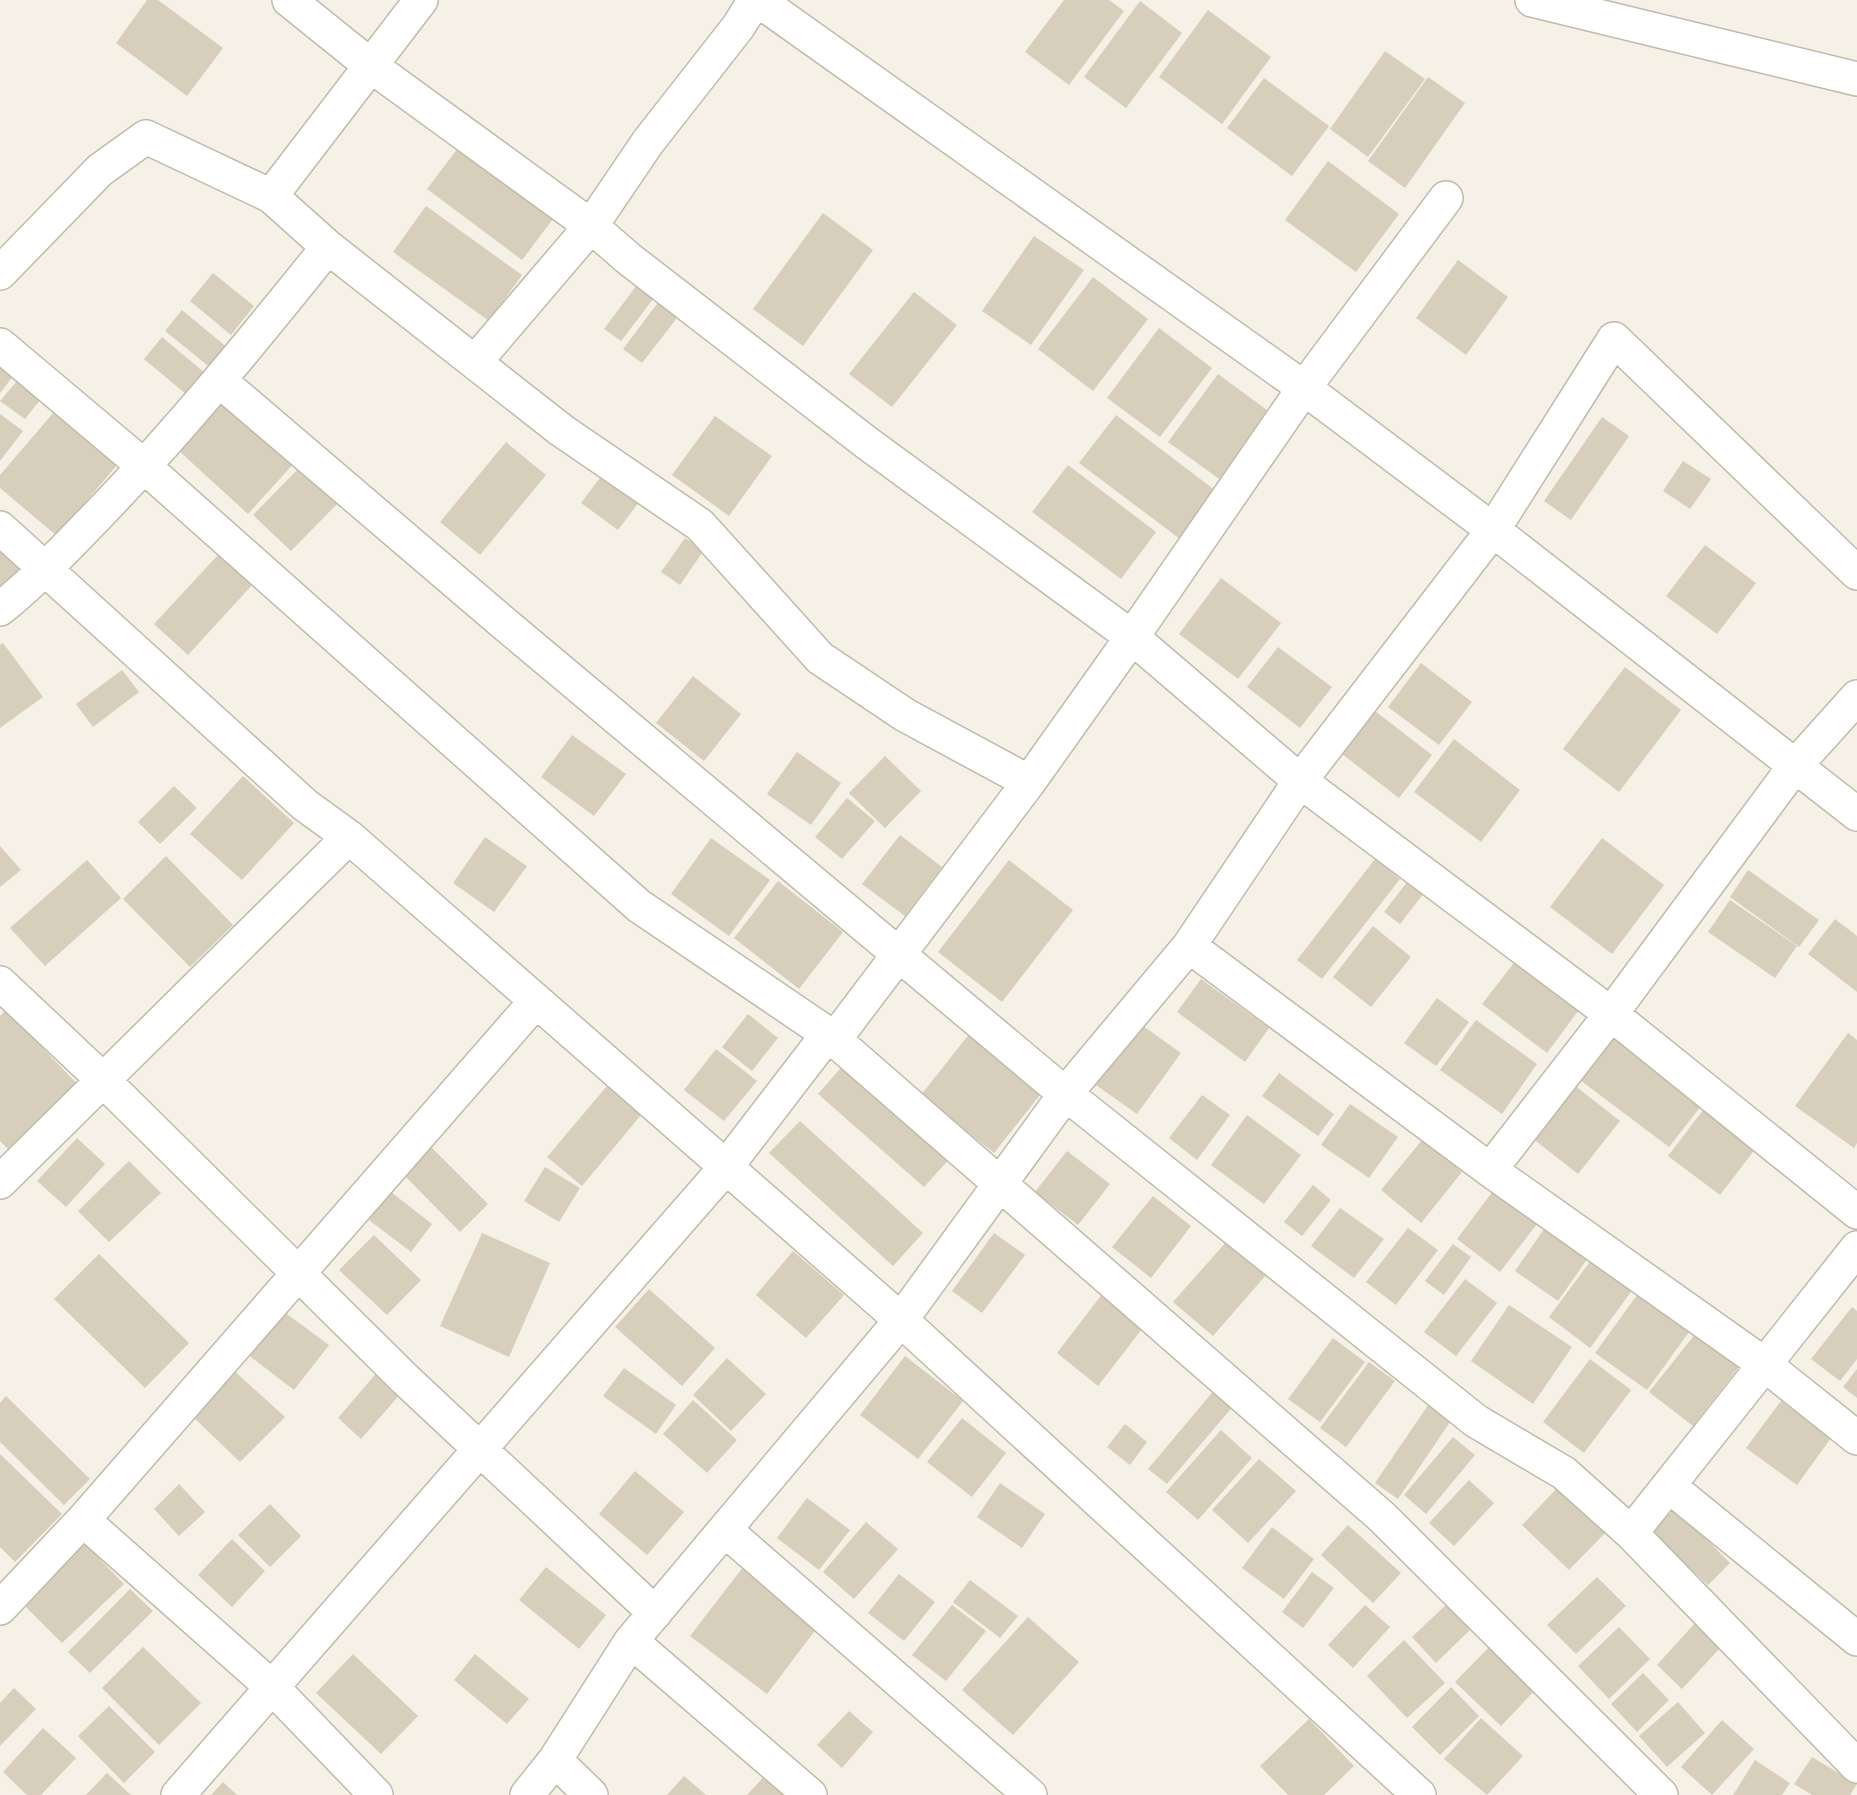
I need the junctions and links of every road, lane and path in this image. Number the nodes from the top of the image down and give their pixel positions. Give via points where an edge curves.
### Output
1 (289, 0) edge
2 (420, 0) edge
3 (756, 0) edge
4 (1532, 0) edge
5 (370, 66) junction
6 (1857, 79) edge
7 (272, 196) junction
8 (1446, 198) dead end
9 (591, 226) junction
10 (328, 247) junction
11 (0, 273) edge
12 (0, 345) edge
13 (475, 362) junction
14 (220, 381) junction
15 (1304, 388) junction
16 (145, 466) junction
17 (0, 528) edge
18 (1493, 530) junction
19 (45, 569) junction
20 (1857, 573) edge
21 (0, 609) edge
22 (1132, 638) junction
23 (1857, 697) edge
24 (1794, 767) junction
25 (1300, 781) junction
26 (1029, 782) junction
27 (1857, 814) edge
28 (349, 837) junction
29 (1189, 946) junction
30 (898, 954) junction
31 (0, 983) edge
32 (536, 1001) junction
33 (1611, 1014) junction
34 (831, 1037) junction
35 (102, 1079) junction
36 (1066, 1093) junction
37 (726, 1167) junction
38 (1490, 1170) junction
39 (0, 1182) edge
40 (999, 1185) junction
41 (1857, 1212) edge
42 (1857, 1248) edge
43 (297, 1272) junction
44 (901, 1320) junction
45 (1764, 1364) junction
46 (1857, 1438) edge
47 (481, 1450) junction
48 (1669, 1486) junction
49 (83, 1520) junction
50 (725, 1530) junction
51 (1631, 1533) junction
52 (0, 1608) edge
53 (655, 1613) junction
54 (1857, 1639) edge
55 (630, 1641) junction
56 (273, 1688) junction
57 (555, 1760) junction
58 (1857, 1766) edge
59 (178, 1795) edge
60 (376, 1795) edge
61 (527, 1795) edge
62 (591, 1795) edge
63 (810, 1795) edge
64 (1030, 1795) edge
65 (1419, 1795) edge
66 (1661, 1795) edge

1 - 5 street
2 - 5 street
3 - 9 street via 648,142
3 - 15 street
4 - 6 street
5 - 7 street
5 - 9 street
7 - 10 street
7 - 11 street via 146,137 100,170
8 - 15 street
9 - 13 street
9 - 22 street via 867,443
10 - 13 street
10 - 14 street
12 - 16 street
13 - 26 street via 561,430 700,525 820,658 905,715
14 - 16 street
14 - 30 street
15 - 18 street
15 - 22 street
16 - 19 street
16 - 34 street via 639,906
17 - 19 street
18 - 20 street via 1614,339
18 - 24 street
18 - 25 street
19 - 21 street
19 - 28 street via 305,805
22 - 25 street
22 - 26 street
23 - 24 street
24 - 27 street
24 - 33 street
25 - 29 street
25 - 33 street
26 - 30 street
28 - 32 street
28 - 35 street
29 - 36 street
29 - 38 street
30 - 34 street
30 - 36 street
31 - 35 street
32 - 37 street
32 - 43 street
33 - 38 street
33 - 41 street
34 - 37 street
34 - 40 street
35 - 39 street
35 - 43 street
36 - 40 street
36 - 51 street via 1476,1421 1564,1473
37 - 44 street
37 - 47 street
38 - 45 street
40 - 44 street
40 - 66 street via 1382,1517
42 - 45 street
43 - 47 street
43 - 49 street
44 - 50 street
44 - 65 street
45 - 46 street
45 - 48 street
47 - 53 street
47 - 56 street
48 - 51 street
48 - 54 street
49 - 52 street
49 - 56 street
50 - 53 street
50 - 64 street
51 - 58 street
53 - 55 street
55 - 57 street
55 - 63 street
56 - 59 street
56 - 60 street
57 - 61 street
57 - 62 street

